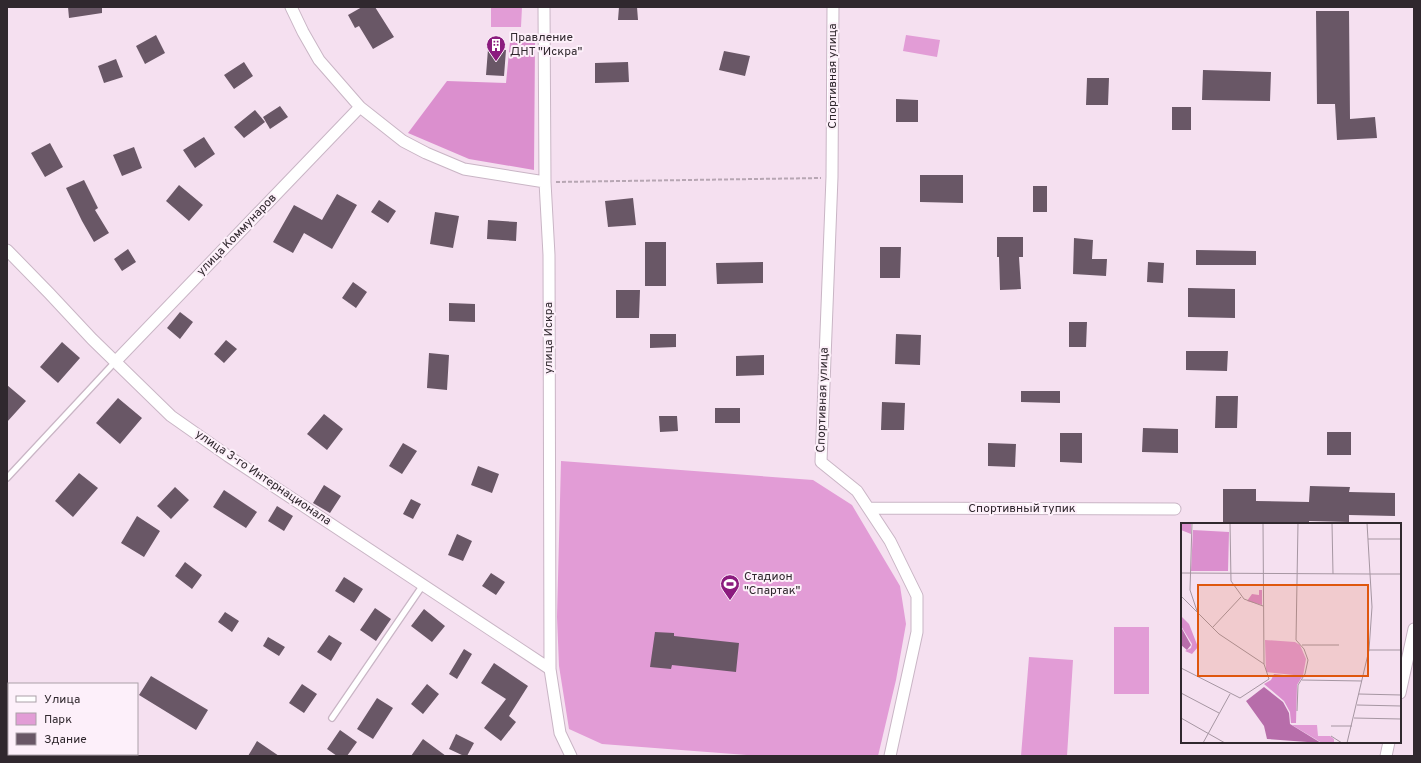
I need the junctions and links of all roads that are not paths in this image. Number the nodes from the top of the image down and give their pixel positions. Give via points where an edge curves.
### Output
1 (291, 7) edge
2 (544, 7) edge
3 (833, 7) edge
4 (360, 107) junction
5 (544, 182) junction
6 (7, 250) edge
7 (115, 362) junction
8 (7, 478) edge
9 (869, 508) junction
10 (1175, 510) dead end
11 (423, 585) junction
12 (1414, 629) edge
13 (550, 669) junction
14 (1401, 688) edge
15 (332, 718) dead end
16 (1389, 743) edge
17 (571, 756) edge
18 (890, 756) edge
19 (1386, 756) edge

1 - 4 street via 319,60
2 - 5 street, улица Искра
3 - 9 street, Спортивная улица via 832,178 820,462 857,491
4 - 5 street via 402,141 464,169
4 - 7 street, улица Коммунаров
5 - 13 street, улица Искра via 549,255
6 - 7 street, улица 3-го Интернационала
7 - 8 lane
7 - 11 street, улица 3-го Интернационала via 171,416
9 - 10 street, Спортивный тупик
9 - 18 street, Спортивная улица via 890,541 917,596 917,632
11 - 13 street, улица 3-го Интернационала
11 - 15 lane
12 - 14 street
13 - 17 street, улица Искра via 560,733
16 - 19 street

